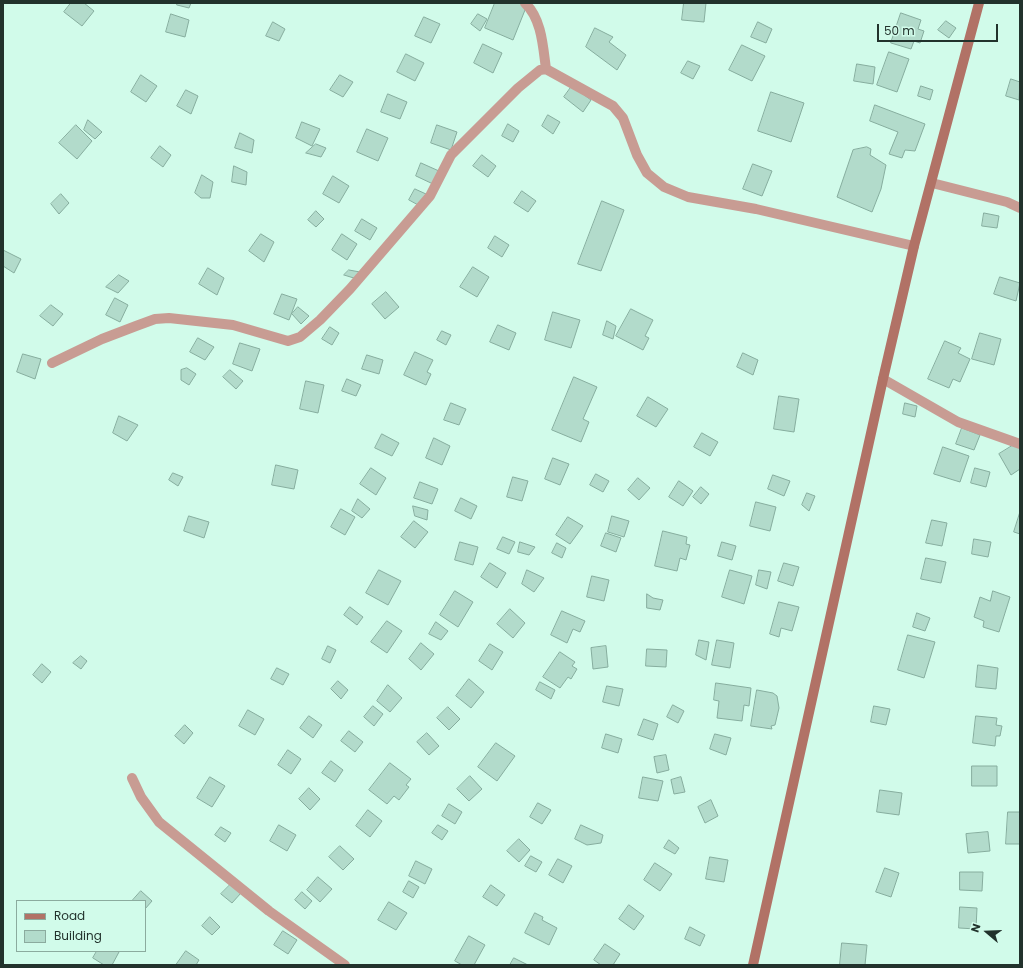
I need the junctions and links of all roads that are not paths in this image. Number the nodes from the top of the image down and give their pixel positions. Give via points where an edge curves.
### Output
1 (525, 3) edge
2 (979, 3) edge
3 (546, 69) junction
4 (932, 183) junction
5 (1020, 208) edge
6 (914, 246) junction
7 (52, 363) dead end
8 (883, 379) junction
9 (1020, 444) edge
10 (132, 778) dead end
11 (345, 965) edge
12 (753, 965) edge

1 - 3 street via 532,10 540,30
2 - 4 main road
3 - 6 street via 613,106 623,118 636,155 647,172 664,187 695,199 756,209
3 - 7 street via 540,70 518,88 451,155 430,196 350,289 300,337 288,341 232,325 169,318 154,319 102,339
4 - 5 street via 1007,202
4 - 6 main road
6 - 8 main road
8 - 9 street via 958,422
8 - 12 main road
10 - 11 street via 140,797 159,822 269,911

